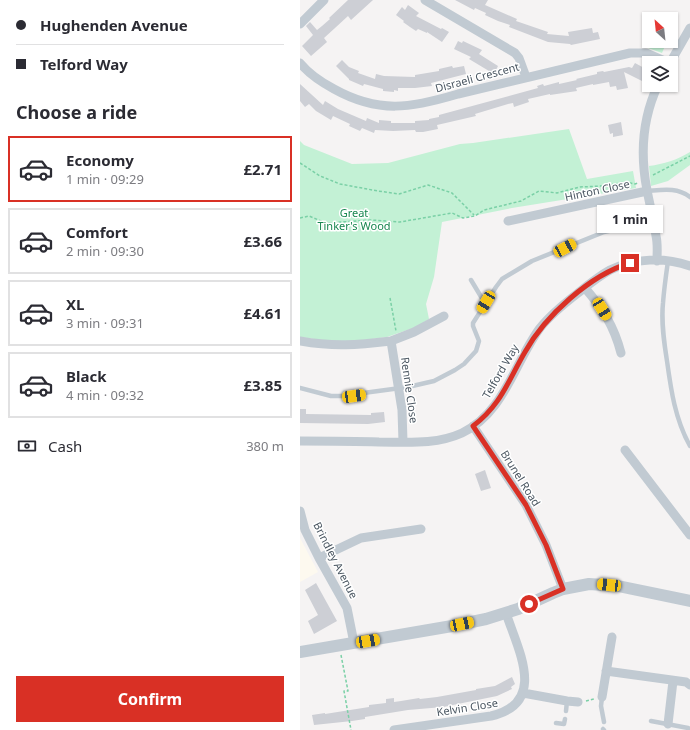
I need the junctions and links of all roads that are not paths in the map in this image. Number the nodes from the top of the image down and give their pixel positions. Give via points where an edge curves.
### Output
1 (324, 0) edge
2 (425, 0) edge
3 (300, 24) edge
4 (690, 28) edge
5 (653, 56) edge
6 (673, 56) edge
7 (300, 63) edge
8 (526, 77) junction
9 (655, 92) edge
10 (647, 191) junction
11 (690, 197) edge
12 (508, 221) dead end
13 (654, 221) junction
14 (657, 261) junction
15 (668, 261) junction
16 (690, 266) edge
17 (471, 280) dead end
18 (585, 288) junction
19 (486, 302) junction
20 (444, 316) dead end
21 (394, 340) junction
22 (300, 341) edge
23 (621, 353) dead end
24 (300, 388) edge
25 (398, 389) junction
26 (473, 426) junction
27 (300, 441) edge
28 (403, 442) junction
29 (690, 446) edge
30 (625, 450) dead end
31 (300, 511) edge
32 (421, 529) dead end
33 (302, 531) edge
34 (690, 535) edge
35 (319, 558) junction
36 (563, 589) junction
37 (690, 601) edge
38 (506, 613) junction
39 (612, 637) dead end
40 (354, 643) junction
41 (300, 652) edge
42 (606, 671) junction
43 (673, 680) junction
44 (690, 685) edge
45 (523, 693) junction
46 (602, 697) joint
47 (568, 701) junction
48 (578, 702) road end
49 (566, 711) dead end
50 (565, 719) dead end
51 (651, 721) dead end
52 (556, 722) dead end
53 (604, 722) dead end
54 (668, 724) junction
55 (394, 730) edge
56 (688, 730) edge

1 - 3 street
2 - 8 street via 515,53
4 - 6 street
5 - 8 street, Disraeli Crescent via 646,53 630,53
7 - 8 street, Disraeli Crescent via 314,76 346,96 377,105 418,105
9 - 10 street via 645,122 643,150
10 - 11 lane, Hinton Close via 677,190
10 - 12 street, Hinton Close
10 - 13 street
13 - 14 street
13 - 19 lane via 604,232 532,261 502,279
14 - 15 street, Telford Way
14 - 18 street, Telford Way via 619,266
15 - 16 street, Telford Way
15 - 29 lane via 662,304 665,350 675,407
17 - 19 lane
18 - 23 street via 608,319
18 - 26 street, Telford Way via 540,328 497,402
19 - 25 lane via 473,326 479,341 471,357 455,370 434,381
20 - 21 street
21 - 22 street via 354,346
21 - 25 street, Rennie Close
24 - 25 lane via 331,396
25 - 28 street, Rennie Close via 402,410
26 - 28 street, Telford Way via 462,433 438,441
26 - 36 street, Brunel Road via 526,505 546,545
27 - 28 street, Telford Way
30 - 34 street
31 - 33 street, Brindley Avenue
32 - 35 street via 361,538
33 - 35 street, Brindley Avenue
35 - 40 street, Brindley Avenue via 347,608
36 - 37 street via 589,584 618,586
36 - 38 street
38 - 40 street via 452,626
38 - 45 street via 523,666
39 - 42 street
40 - 41 street
42 - 43 street
42 - 46 street
43 - 44 street
43 - 54 street
45 - 47 street
45 - 55 street, Kelvin Close via 516,705 503,714
46 - 53 lane
47 - 48 street
47 - 49 lane
50 - 52 lane via 564,724
51 - 54 lane
54 - 56 lane

